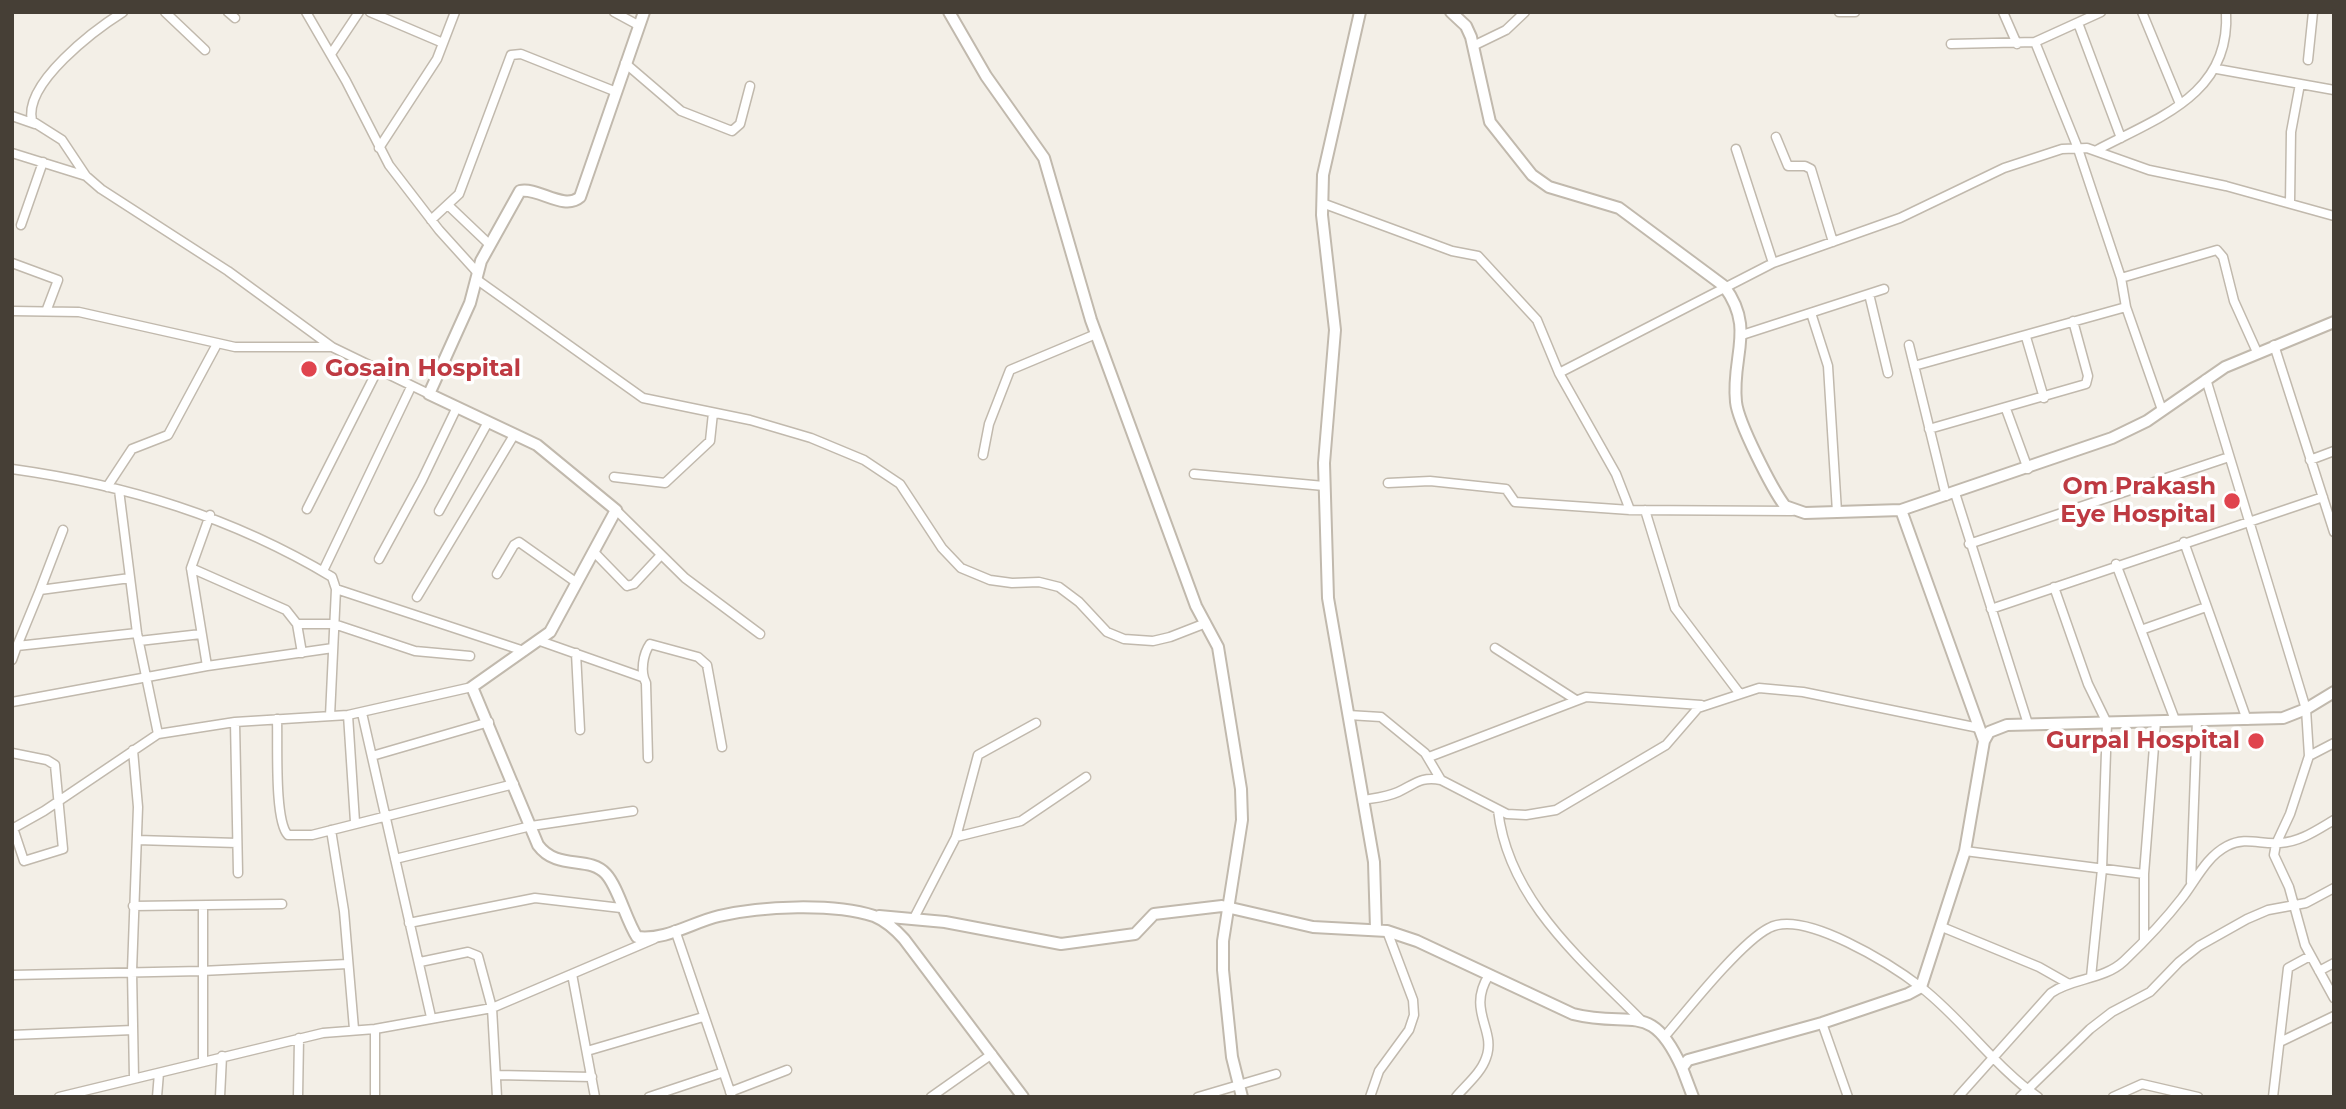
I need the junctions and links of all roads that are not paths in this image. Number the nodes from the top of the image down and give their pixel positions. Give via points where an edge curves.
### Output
1 (123, 12) edge
2 (165, 12) edge
3 (306, 12) edge
4 (359, 12) edge
5 (370, 12) edge
6 (455, 12) edge
7 (614, 12) edge
8 (644, 12) edge
9 (949, 12) edge
10 (1360, 12) edge
11 (1451, 12) edge
12 (1525, 12) edge
13 (1839, 12) edge
14 (1855, 12) edge
15 (2003, 12) edge
16 (2101, 12) edge
17 (2142, 12) edge
18 (2226, 12) edge
19 (2313, 12) edge
20 (2089, 14) edge
21 (2078, 23) junction
22 (638, 24) junction
23 (2035, 42) junction
24 (443, 43) junction
25 (1951, 44) dead end
26 (2017, 44) junction
27 (1473, 46) junction
28 (205, 50) dead end
29 (331, 54) junction
30 (2308, 60) dead end
31 (625, 63) junction
32 (2217, 69) junction
33 (2300, 84) junction
34 (750, 86) dead end
35 (2334, 90) edge
36 (614, 91) junction
37 (2180, 104) junction
38 (12, 116) edge
39 (35, 124) junction
40 (1776, 137) dead end
41 (2121, 138) junction
42 (2077, 146) junction
43 (379, 148) junction
44 (1736, 149) dead end
45 (2097, 150) junction
46 (12, 153) edge
47 (43, 162) junction
48 (86, 176) junction
49 (1322, 203) junction
50 (2290, 203) junction
51 (449, 206) junction
52 (2334, 216) edge
53 (431, 220) junction
54 (22, 225) dead end
55 (1833, 242) junction
56 (490, 245) junction
57 (1773, 262) junction
58 (12, 263) edge
59 (477, 276) junction
60 (2121, 278) junction
61 (1724, 286) junction
62 (1884, 289) dead end
63 (1868, 294) junction
64 (2126, 307) junction
65 (47, 309) junction
66 (12, 311) edge
67 (1811, 313) junction
68 (2073, 321) junction
69 (2334, 322) edge
70 (1096, 334) junction
71 (1742, 335) junction
72 (2026, 337) junction
73 (217, 344) junction
74 (1909, 345) dead end
75 (2274, 345) junction
76 (332, 347) junction
77 (2257, 352) junction
78 (1914, 366) junction
79 (378, 369) junction
80 (1559, 373) junction
81 (1888, 373) dead end
82 (2206, 379) junction
83 (411, 387) junction
84 (429, 394) junction
85 (2045, 398) junction
86 (457, 407) junction
87 (2006, 409) junction
88 (2162, 410) junction
89 (713, 414) junction
90 (488, 422) junction
91 (1930, 429) junction
92 (514, 435) junction
93 (2334, 452) edge
94 (983, 455) dead end
95 (2229, 457) junction
96 (2310, 460) junction
97 (2028, 468) junction
98 (12, 469) edge
99 (1194, 474) dead end
100 (614, 477) dead end
101 (1388, 483) dead end
102 (1324, 486) junction
103 (107, 487) junction
104 (119, 490) junction
105 (1950, 494) junction
106 (2323, 497) junction
107 (307, 509) dead end
108 (616, 510) junction
109 (1630, 510) junction
110 (1644, 510) junction
111 (1901, 510) junction
112 (439, 511) dead end
113 (1792, 511) junction
114 (1837, 512) junction
115 (210, 515) junction
116 (2250, 519) junction
117 (62, 530) dead end
118 (2334, 532) edge
119 (2184, 542) junction
120 (1969, 544) junction
121 (593, 551) junction
122 (661, 555) junction
123 (379, 559) dead end
124 (2116, 564) junction
125 (191, 568) junction
126 (323, 571) junction
127 (497, 574) dead end
128 (131, 578) junction
129 (577, 583) junction
130 (2054, 587) junction
131 (336, 589) junction
132 (40, 590) junction
133 (417, 597) dead end
134 (2206, 607) junction
135 (1991, 609) junction
136 (1206, 623) junction
137 (297, 624) junction
138 (334, 624) junction
139 (2141, 630) junction
140 (201, 634) junction
141 (760, 634) dead end
142 (138, 637) junction
143 (540, 640) junction
144 (17, 646) junction
145 (333, 648) junction
146 (1495, 648) dead end
147 (524, 652) junction
148 (302, 653) junction
149 (576, 653) junction
150 (470, 656) dead end
151 (12, 660) edge
152 (207, 666) junction
153 (642, 677) junction
154 (146, 678) junction
155 (472, 687) junction
156 (2334, 692) edge
157 (1740, 694) junction
158 (1576, 700) junction
159 (12, 702) edge
160 (1704, 706) junction
161 (2306, 709) junction
162 (362, 713) junction
163 (348, 715) junction
164 (1348, 715) junction
165 (330, 716) junction
166 (277, 719) junction
167 (2175, 720) junction
168 (2197, 720) junction
169 (2247, 720) junction
170 (2156, 721) junction
171 (235, 722) junction
172 (489, 722) junction
173 (1037, 723) dead end
174 (2107, 723) junction
175 (2028, 724) junction
176 (1979, 728) junction
177 (580, 730) dead end
178 (158, 734) junction
179 (1984, 741) junction
180 (2334, 743) edge
181 (722, 747) dead end
182 (133, 750) junction
183 (12, 754) edge
184 (372, 756) junction
185 (2309, 756) junction
186 (1429, 757) junction
187 (648, 758) dead end
188 (1086, 777) dead end
189 (1441, 780) junction
190 (514, 784) junction
191 (1363, 800) junction
192 (59, 801) junction
193 (1497, 810) junction
194 (633, 811) dead end
195 (386, 817) junction
196 (2334, 820) edge
197 (355, 822) junction
198 (531, 827) junction
199 (13, 829) edge
200 (331, 830) junction
201 (956, 837) junction
202 (137, 840) junction
203 (237, 843) junction
204 (2276, 844) junction
205 (1965, 850) junction
206 (395, 859) junction
207 (2102, 869) junction
208 (239, 873) dead end
209 (2144, 874) junction
210 (2191, 885) junction
211 (2334, 888) edge
212 (282, 904) dead end
213 (2293, 905) junction
214 (134, 906) junction
215 (203, 906) junction
216 (1228, 907) junction
217 (621, 908) junction
218 (873, 916) junction
219 (914, 918) junction
220 (409, 923) junction
221 (1942, 927) junction
222 (1382, 930) junction
223 (670, 932) junction
224 (2144, 939) junction
225 (2310, 956) junction
226 (420, 962) junction
227 (2334, 963) edge
228 (348, 964) junction
229 (132, 971) junction
230 (201, 971) junction
231 (2319, 971) junction
232 (572, 974) junction
233 (12, 975) edge
234 (1489, 975) junction
235 (2091, 977) junction
236 (2069, 984) junction
237 (1921, 987) junction
238 (2334, 998) edge
239 (492, 1008) junction
240 (2334, 1016) edge
241 (431, 1017) junction
242 (703, 1017) junction
243 (1642, 1021) junction
244 (1822, 1023) junction
245 (354, 1029) junction
246 (375, 1029) junction
247 (133, 1030) junction
248 (12, 1035) edge
249 (1666, 1035) junction
250 (299, 1038) junction
251 (2280, 1042) junction
252 (587, 1051) junction
253 (992, 1054) junction
254 (1995, 1055) junction
255 (222, 1056) junction
256 (203, 1061) junction
257 (1682, 1068) junction
258 (787, 1070) dead end
259 (159, 1073) junction
260 (721, 1073) junction
261 (1276, 1074) dead end
262 (497, 1075) junction
263 (592, 1077) junction
264 (134, 1078) junction
265 (1237, 1083) junction
266 (2028, 1089) junction
267 (83, 1094) edge
268 (731, 1094) edge
269 (932, 1096) edge
270 (59, 1097) edge
271 (158, 1097) edge
272 (220, 1097) edge
273 (298, 1097) edge
274 (375, 1097) edge
275 (497, 1097) edge
276 (595, 1097) edge
277 (649, 1097) edge
278 (1023, 1097) edge
279 (1198, 1097) edge
280 (1242, 1097) edge
281 (1370, 1097) edge
282 (1456, 1097) edge
283 (1693, 1097) edge
284 (1848, 1097) edge
285 (1958, 1097) edge
286 (2020, 1097) edge
287 (2038, 1097) edge
288 (2113, 1097) edge
289 (2197, 1097) edge
290 (2273, 1097) edge

1 - 39 street via 81,41 56,68 32,108
2 - 28 street
3 - 29 street
4 - 29 street
5 - 24 street
6 - 24 street
7 - 22 street
8 - 22 street
9 - 70 street via 986,76 1044,158
10 - 49 street via 1325,161
11 - 27 street via 1466,26
12 - 27 street via 1506,30
13 - 14 street
15 - 26 street
16 - 20 street
17 - 37 street
18 - 32 street via 2225,42
19 - 30 street
20 - 21 street
21 - 23 street
21 - 41 street
22 - 31 street
23 - 26 street
23 - 42 street
24 - 43 street
25 - 26 street
27 - 61 street via 1490,122 1532,175 1549,187 1619,208
29 - 43 street
31 - 34 street via 681,111 732,131 740,124
31 - 36 street
32 - 33 street
32 - 37 street
33 - 35 street
33 - 50 street via 2291,132
36 - 51 street via 521,54 511,55 459,194
36 - 56 street via 580,197 568,201 520,191
37 - 41 street via 2153,124
38 - 39 street
39 - 48 street via 62,140
40 - 55 street via 1788,166 1811,169
41 - 45 street
42 - 45 street
42 - 55 street via 2004,168 1900,218
42 - 60 street
43 - 53 street
44 - 57 street
45 - 50 street via 2149,170
46 - 47 street
47 - 48 street
47 - 54 street
48 - 76 street
49 - 80 street via 1451,251 1478,256 1536,320
49 - 102 street via 1335,330
50 - 52 street
51 - 53 street
51 - 56 street
53 - 59 street
55 - 57 street
56 - 59 street
57 - 61 street
58 - 65 street via 58,281
59 - 84 street via 470,303
59 - 89 street via 634,393 654,402
60 - 64 street
60 - 77 street via 2217,250
61 - 71 street via 1739,309
61 - 80 street
62 - 63 street
63 - 67 street
63 - 81 street
64 - 68 street
64 - 88 street
65 - 66 street
65 - 73 street via 79,312
67 - 71 street
67 - 114 street via 1828,366
68 - 72 street
68 - 85 street via 2088,380 2082,387
69 - 75 street
70 - 94 street via 1010,370 989,424
70 - 136 street
71 - 113 street via 1738,412 1780,498
72 - 78 street
72 - 85 street
73 - 76 street
73 - 103 street via 168,435 132,449
74 - 78 street
75 - 77 street
75 - 96 street
76 - 79 street
77 - 82 street
78 - 91 street
79 - 83 street
79 - 107 street
80 - 109 street via 1616,474
82 - 88 street
82 - 95 street
83 - 84 street
83 - 126 street
84 - 86 street
85 - 87 street
86 - 90 street
86 - 123 street
87 - 91 street
87 - 97 street
88 - 97 street via 2122,434
89 - 100 street via 710,442 671,481 659,484
89 - 136 street via 794,433 864,460 900,484 946,554 961,568 990,580 1059,587 1113,635 1153,640
90 - 92 street
90 - 112 street
91 - 105 street
92 - 108 street via 555,457
92 - 133 street
93 - 96 street
95 - 116 street
95 - 120 street
96 - 106 street
97 - 105 street
98 - 103 street
99 - 102 street
101 - 109 street via 1437,481 1508,490 1515,502
102 - 164 street via 1328,598
103 - 104 street
104 - 115 street
104 - 128 street
105 - 111 street
105 - 120 street
106 - 116 street
106 - 118 street
108 - 121 street
108 - 122 street
109 - 110 street
110 - 113 street
110 - 157 street via 1675,608
111 - 114 street
111 - 176 street
113 - 114 street
115 - 125 street
115 - 126 street
116 - 119 street
116 - 161 street
117 - 132 street
119 - 124 street
119 - 134 street
120 - 135 street
121 - 122 street via 627,586
121 - 129 street
122 - 141 street via 706,596
124 - 130 street
124 - 139 street
125 - 137 street via 286,610
125 - 140 street
126 - 131 street via 332,577
127 - 129 street via 519,542
128 - 132 street
128 - 142 street
129 - 143 street via 550,632
130 - 135 street
130 - 174 street via 2088,684
131 - 138 street
131 - 147 street
132 - 144 street
134 - 139 street
134 - 169 street
135 - 175 street
136 - 216 street via 1218,647 1241,789 1242,820
137 - 138 street
137 - 148 street
138 - 145 street
138 - 150 street via 415,651
139 - 167 street
140 - 142 street
140 - 152 street
142 - 144 street
142 - 154 street
143 - 147 street
143 - 149 street
144 - 151 street
145 - 148 street
145 - 165 street
146 - 158 street
147 - 155 street
148 - 152 street
149 - 153 street
149 - 177 street
152 - 154 street
153 - 181 street via 650,644 704,661
153 - 187 street via 646,683
154 - 159 street
154 - 178 street
155 - 162 street
155 - 172 street
156 - 161 street
157 - 160 street
157 - 176 street via 1759,688 1803,692
158 - 160 street via 1604,696
158 - 186 street
160 - 193 street via 1686,719 1666,745 1572,803 1526,815
161 - 169 street via 2283,718
161 - 185 street
162 - 163 street
162 - 184 street
163 - 165 street
163 - 197 street
164 - 186 street via 1381,717
164 - 191 street
165 - 166 street
166 - 171 street
166 - 200 street via 284,831 296,837
167 - 168 street
167 - 170 street
168 - 169 street
168 - 210 street
170 - 174 street
170 - 209 street
171 - 178 street
171 - 203 street
172 - 184 street
172 - 190 street
173 - 201 street via 978,755
174 - 175 street
174 - 207 street
175 - 179 street via 1997,728
176 - 179 street
178 - 182 street
179 - 205 street
180 - 185 street
182 - 192 street
182 - 202 street
183 - 192 street via 51,761 57,769
184 - 195 street
185 - 204 street
186 - 189 street
188 - 201 street via 1021,821
189 - 191 street via 1424,778 1390,795
189 - 193 street
190 - 195 street
190 - 198 street
191 - 222 street
192 - 199 street
192 - 199 street via 61,851 24,861
193 - 243 street via 1508,856 1530,900
194 - 198 street
195 - 197 street
195 - 206 street
196 - 204 street via 2296,841
197 - 200 street
198 - 206 street
198 - 217 street via 544,854 607,874
200 - 228 street
201 - 219 street
202 - 203 street
202 - 214 street
203 - 208 street
204 - 210 street via 2248,840 2227,846
204 - 213 street via 2275,858
205 - 207 street
205 - 221 street
206 - 220 street
207 - 209 street
207 - 235 street
209 - 224 street
210 - 224 street
211 - 213 street
212 - 215 street
213 - 225 street
213 - 266 street via 2247,919 2189,953 2150,992 2090,1028
214 - 215 street
214 - 229 street
215 - 230 street
216 - 219 street via 1158,912 1135,934 1060,944
216 - 222 street via 1313,927
216 - 265 street via 1223,970
217 - 220 street via 535,898
217 - 223 street via 637,937
218 - 219 street
218 - 223 street via 827,909 769,909 719,916
218 - 253 street via 896,930
220 - 226 street
221 - 236 street
221 - 237 street
222 - 234 street
222 - 281 street via 1415,1014 1379,1071
223 - 232 street
223 - 242 street
224 - 235 street via 2117,967
225 - 231 street
225 - 251 street via 2288,968
226 - 239 street via 474,953
226 - 241 street
227 - 231 street
228 - 230 street
228 - 245 street
229 - 230 street
229 - 233 street
229 - 247 street
230 - 256 street
231 - 238 street
232 - 239 street
232 - 252 street
234 - 243 street via 1573,1014
234 - 282 street via 1479,1001 1488,1054
235 - 236 street
236 - 254 street via 2043,1000
237 - 244 street
237 - 249 street via 1847,942 1811,926 1780,923 1759,934
237 - 254 street
239 - 241 street
239 - 262 street
240 - 251 street
241 - 246 street
242 - 252 street
242 - 260 street
243 - 249 street
244 - 257 street via 1688,1060
244 - 284 street
245 - 246 street
245 - 250 street
246 - 274 street
247 - 248 street
247 - 264 street
249 - 257 street
250 - 255 street
250 - 273 street
251 - 290 street
252 - 263 street
253 - 269 street
253 - 278 street
254 - 266 street
254 - 285 street
255 - 256 street
255 - 272 street
256 - 259 street
257 - 283 street
258 - 268 street
259 - 264 street
259 - 271 street
260 - 268 street
260 - 277 street
261 - 265 street
262 - 263 street
262 - 275 street
263 - 276 street
264 - 267 street
265 - 279 street
265 - 280 street
266 - 286 street
266 - 287 street
267 - 270 street
288 - 289 street via 2142,1084

